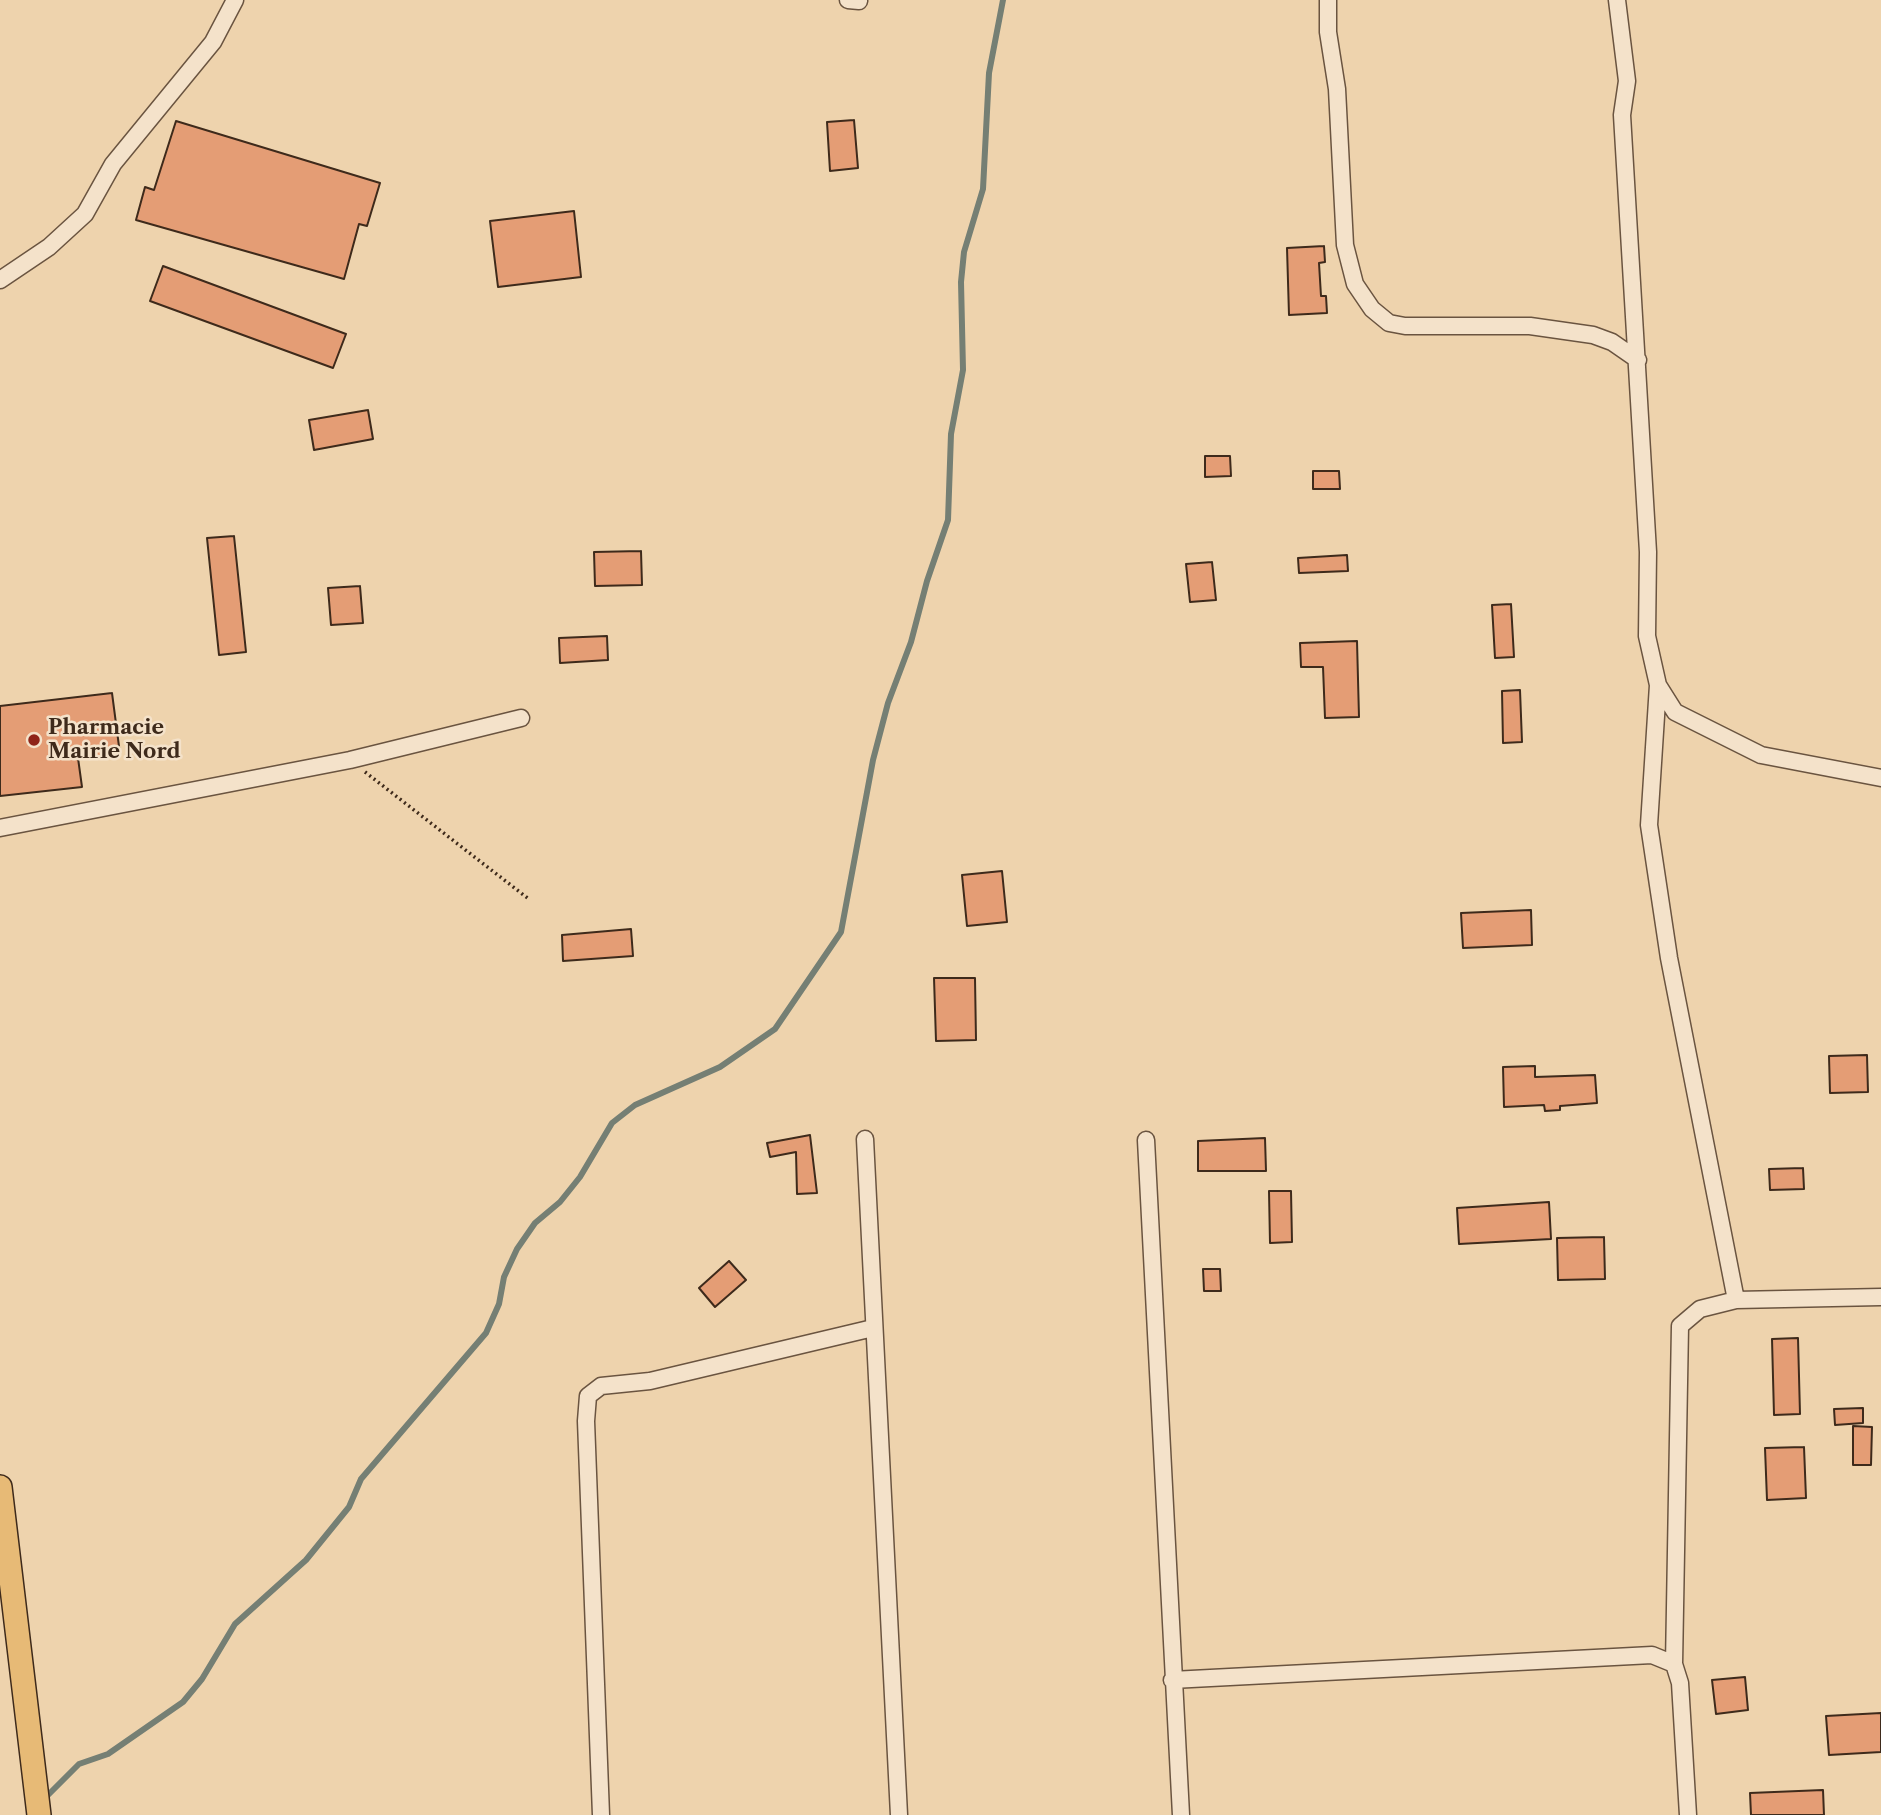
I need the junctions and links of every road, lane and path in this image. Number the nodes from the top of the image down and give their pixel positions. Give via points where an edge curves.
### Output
1 (235, 0) edge
2 (848, 0) edge
3 (1328, 0) edge
4 (1617, 0) edge
5 (859, 1) edge
6 (0, 280) edge
7 (1638, 360) junction
8 (1658, 685) junction
9 (521, 718) dead end
10 (350, 760) junction
11 (1881, 778) edge
12 (0, 828) edge
13 (530, 900) dead end
14 (865, 1139) dead end
15 (1146, 1140) dead end
16 (1881, 1297) edge
17 (1736, 1300) junction
18 (873, 1328) junction
19 (0, 1488) edge
20 (1674, 1664) junction
21 (1172, 1680) junction
22 (39, 1815) edge
23 (601, 1815) edge
24 (899, 1815) edge
25 (1181, 1815) edge
26 (1688, 1815) edge

1 - 6 street via 205,52 113,164 85,214 55,243
2 - 5 street
3 - 7 street via 1345,244 1355,284 1371,309 1389,323 1405,326 1530,326 1581,332 1612,342
4 - 7 street via 1626,69 1622,115
7 - 8 street via 1648,552 1647,636
8 - 11 street via 1675,712 1760,755
8 - 17 street via 1649,825 1669,958
9 - 10 street
10 - 12 street
10 - 13 path
14 - 18 street
15 - 21 street
16 - 17 street
17 - 20 street via 1700,1309 1680,1326
18 - 23 street via 650,1381 601,1386 589,1396 586,1422
18 - 24 street
19 - 22 main road
20 - 21 street via 1637,1654
20 - 26 street via 1680,1683
21 - 25 street

